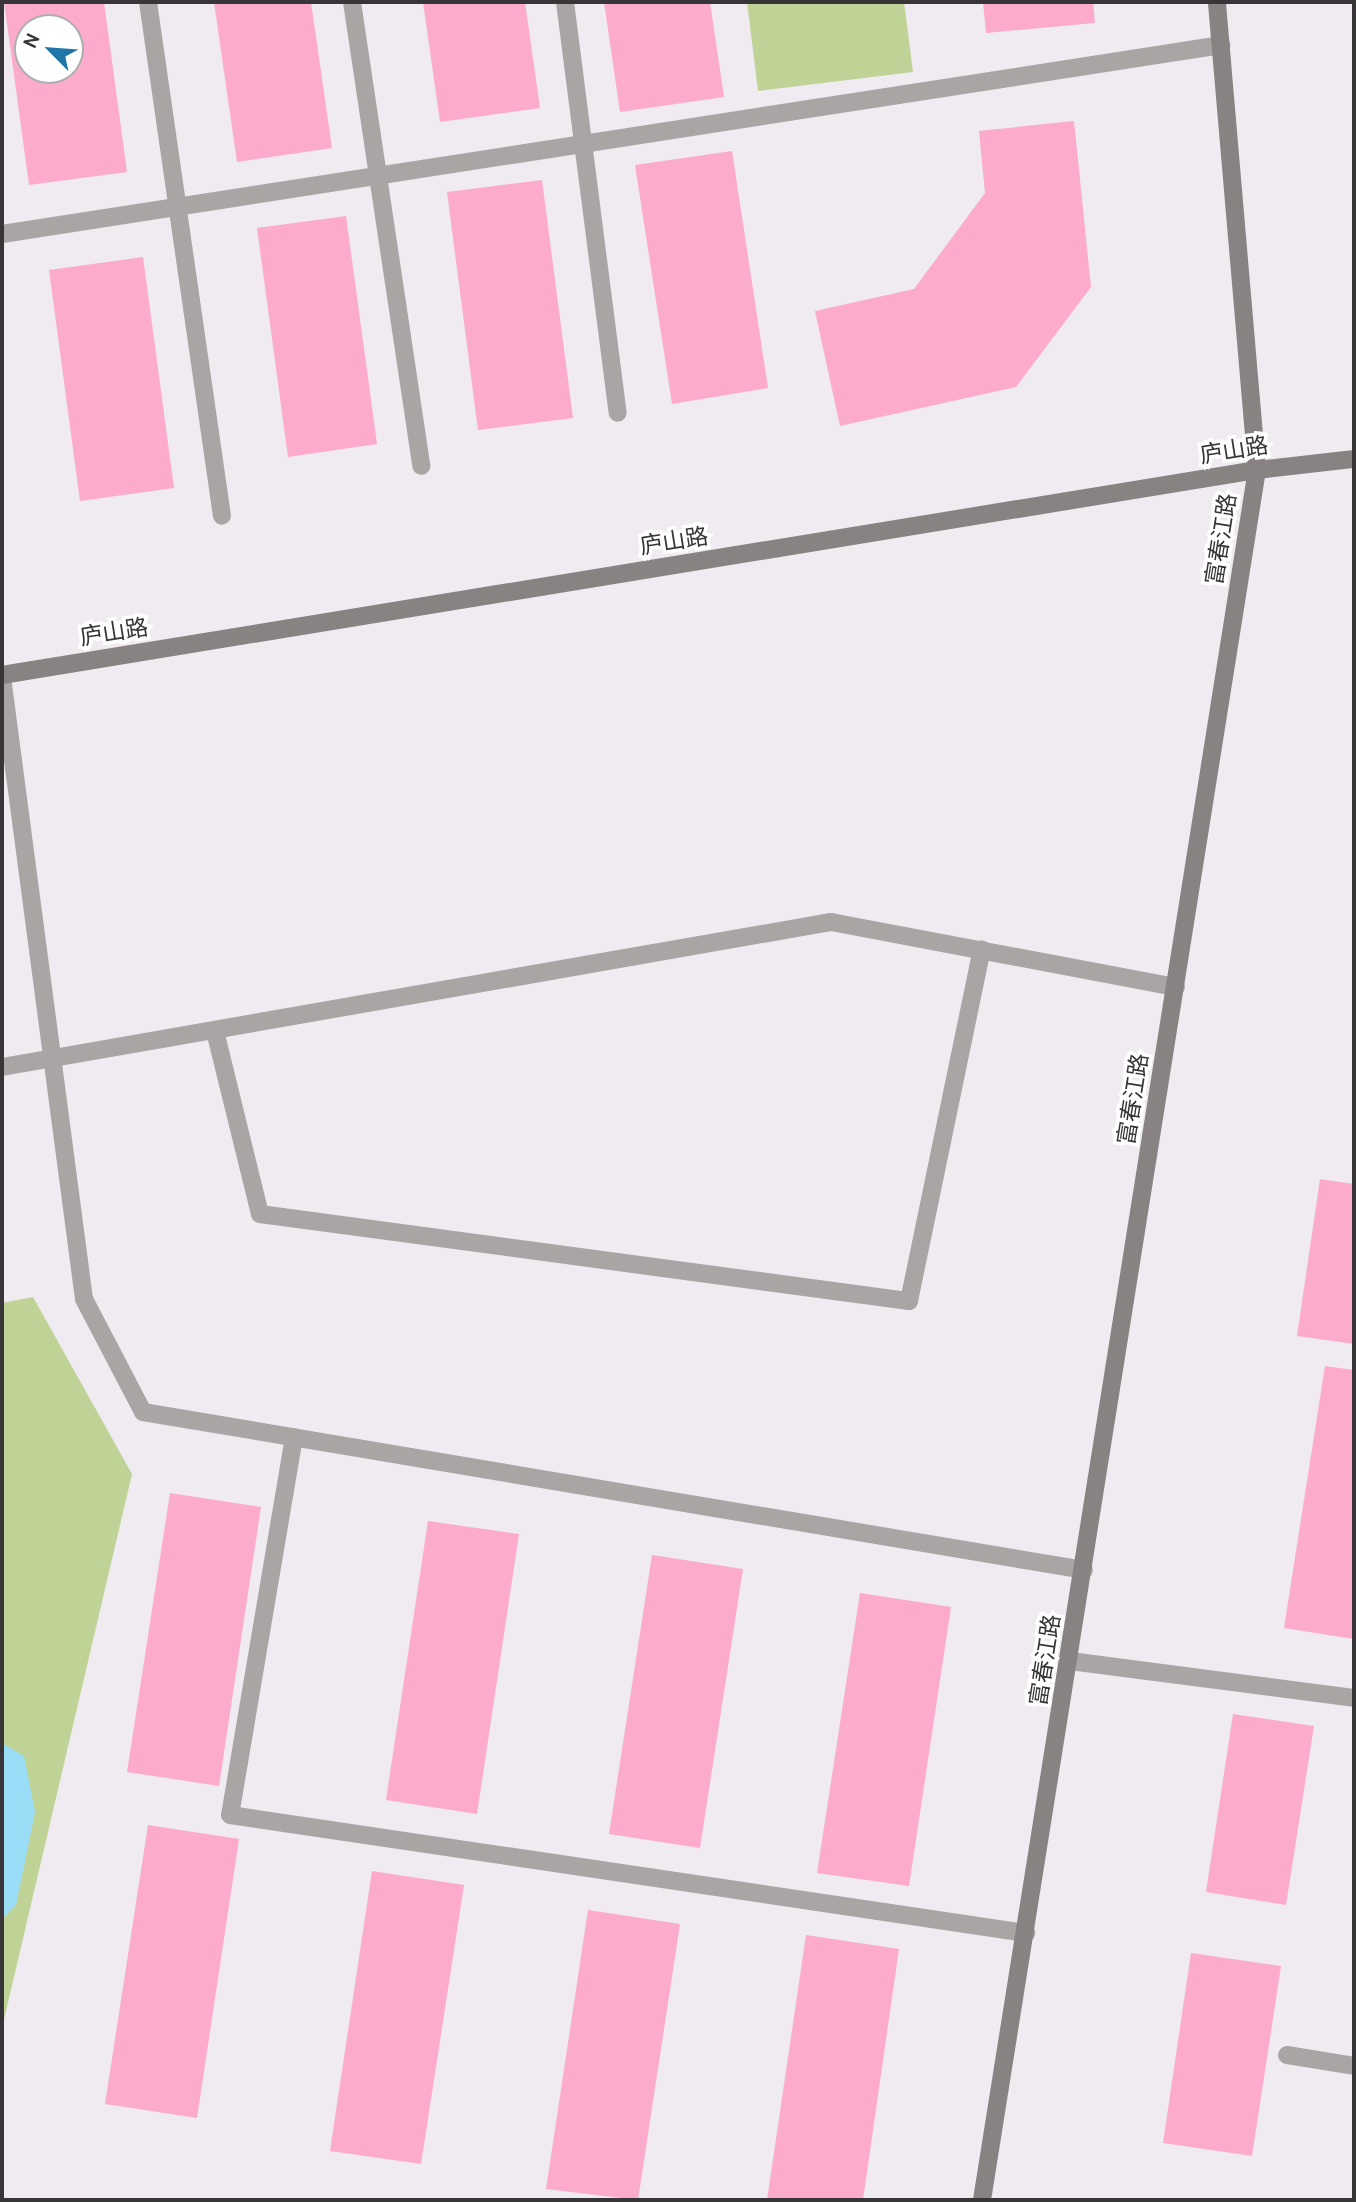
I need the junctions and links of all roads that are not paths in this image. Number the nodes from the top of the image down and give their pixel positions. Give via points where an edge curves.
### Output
1 (148, 2) edge
2 (352, 2) edge
3 (565, 2) edge
4 (1217, 2) edge
5 (1221, 45) junction
6 (584, 144) junction
7 (377, 175) junction
8 (178, 206) junction
9 (2, 234) edge
10 (618, 414) dead end
11 (1354, 459) edge
12 (421, 466) dead end
13 (1257, 470) junction
14 (222, 516) dead end
15 (2, 676) edge
16 (982, 950) junction
17 (1176, 987) junction
18 (215, 1031) junction
19 (52, 1059) junction
20 (2, 1067) edge
21 (294, 1437) junction
22 (1084, 1570) junction
23 (1070, 1661) junction
24 (1354, 1698) edge
25 (1026, 1933) junction
26 (1286, 2055) dead end
27 (1354, 2066) edge
28 (982, 2200) edge

1 - 8 street
2 - 7 street
3 - 6 street
4 - 5 street, 富春江路
5 - 6 street
5 - 13 street, 富春江路
6 - 7 street
6 - 10 street
7 - 8 street
7 - 12 street
8 - 9 street
8 - 14 street
11 - 13 street, 庐山路
13 - 15 street, 庐山路
13 - 17 street, 富春江路
15 - 19 street
16 - 17 street
16 - 18 street via 831,922
16 - 18 street via 909,1301 260,1214
17 - 22 street, 富春江路
18 - 19 street
19 - 20 street
19 - 21 street via 84,1299 143,1412
21 - 22 street
21 - 25 street via 230,1815
22 - 23 street, 富春江路
23 - 24 street
23 - 25 street, 富春江路
25 - 28 street, 富春江路
26 - 27 street

